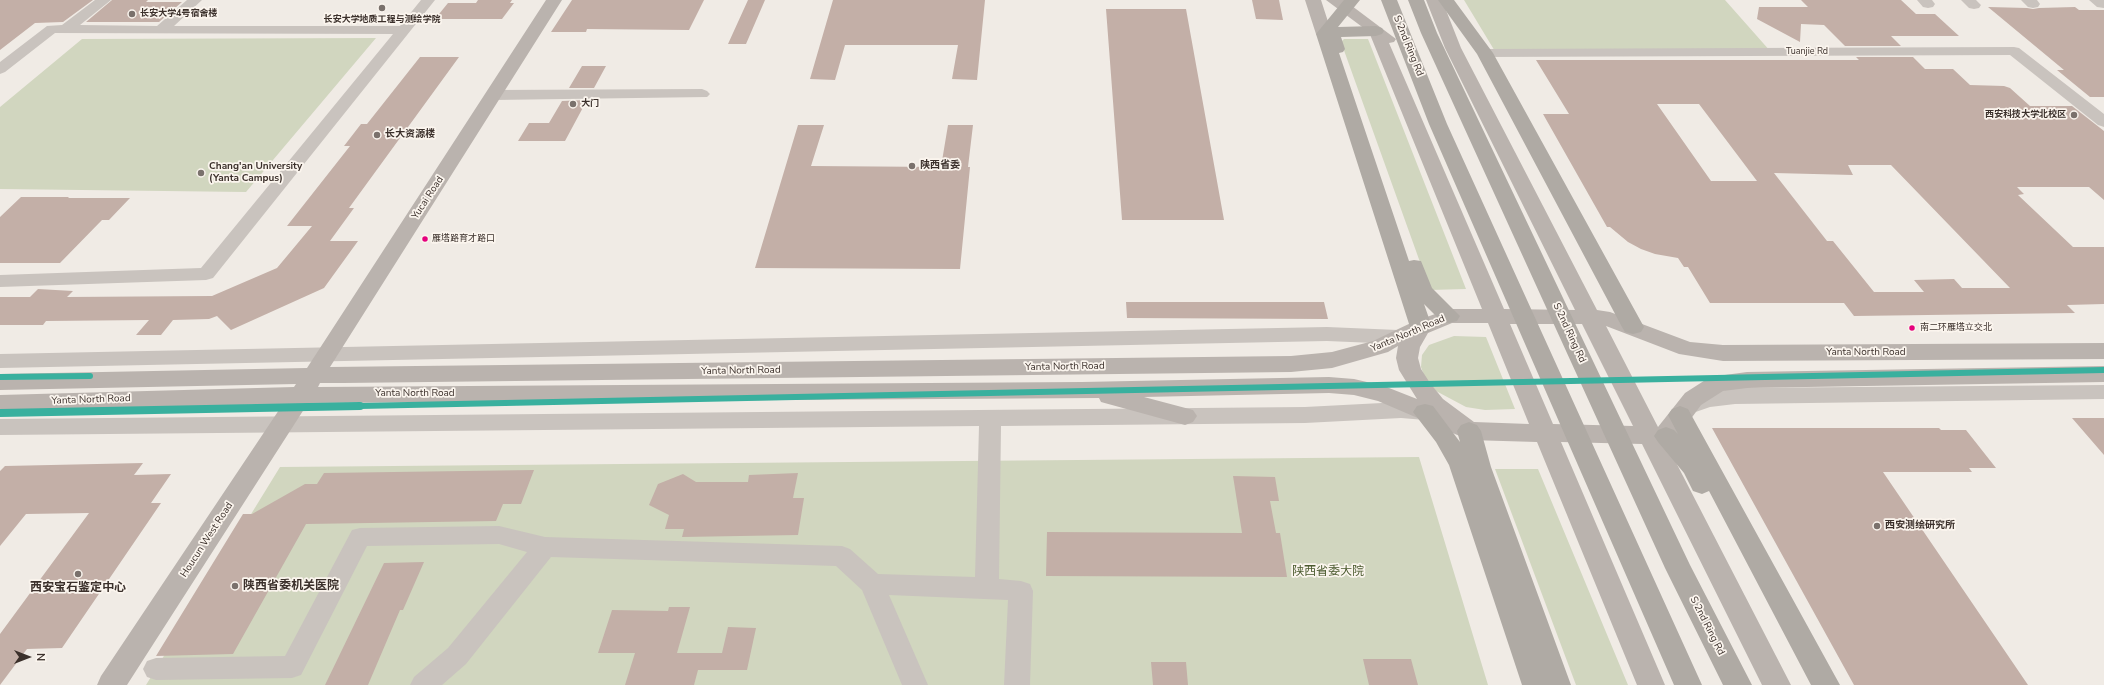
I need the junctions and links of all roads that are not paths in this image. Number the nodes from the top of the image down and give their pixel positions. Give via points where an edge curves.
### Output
1 (104, 0) edge
2 (195, 0) edge
3 (428, 0) edge
4 (554, 0) edge
5 (1313, 0) edge
6 (1389, 0) edge
7 (1416, 0) edge
8 (1434, 0) edge
9 (1446, 0) edge
10 (1344, 3) edge
11 (66, 30) junction
12 (161, 30) junction
13 (404, 30) junction
14 (1376, 31) junction
15 (1324, 34) junction
16 (1411, 53) junction
17 (1485, 53) junction
18 (0, 69) edge
19 (698, 99) dead end
20 (491, 101) junction
21 (2104, 122) edge
22 (0, 281) edge
23 (1449, 316) junction
24 (1421, 327) junction
25 (1633, 327) junction
26 (1398, 337) junction
27 (2104, 351) edge
28 (327, 354) junction
29 (0, 361) edge
30 (2104, 374) edge
31 (0, 382) edge
32 (307, 385) junction
33 (1082, 390) junction
34 (2104, 392) edge
35 (0, 403) edge
36 (1425, 412) junction
37 (1184, 416) junction
38 (990, 418) junction
39 (1678, 419) junction
40 (283, 423) junction
41 (0, 427) edge
42 (1469, 431) junction
43 (545, 547) junction
44 (872, 584) junction
45 (987, 588) junction
46 (156, 669) dead end
47 (111, 685) edge
48 (423, 685) edge
49 (915, 685) edge
50 (1017, 685) edge
51 (1536, 685) edge
52 (1558, 685) edge
53 (1651, 685) edge
54 (1688, 685) edge
55 (1738, 685) edge
56 (1777, 685) edge
57 (1810, 685) edge
58 (1826, 685) edge

1 - 11 street
2 - 12 street
3 - 13 street
4 - 20 main road, Yucai Road
5 - 15 main road
6 - 16 highway, S 2nd Ring Rd
7 - 55 highway, S 2nd Ring Rd via 1429,33 1678,568
8 - 56 main road via 1453,48
9 - 17 highway
10 - 14 main road
10 - 15 highway
11 - 12 street
11 - 18 street via 52,30
12 - 13 street
13 - 22 street via 206,274
14 - 16 main road
14 - 23 highway via 1342,31 1336,32 1333,37 1423,291
14 - 53 main road
15 - 24 highway
16 - 54 highway, S 2nd Ring Rd via 1438,124
17 - 21 street, Tuanjie Rd via 2014,50
17 - 25 highway
19 - 20 street
20 - 28 main road, Yucai Road
23 - 24 main road, Yanta North Road
23 - 25 main road, Yanta North Road via 1602,317
24 - 26 main road, Yanta North Road
24 - 42 main road via 1409,347 1407,358 1410,370 1435,405
25 - 27 main road, Yanta North Road via 1659,340 1687,349 1723,353
26 - 28 street via 1326,334
26 - 32 main road, Yanta North Road via 1380,347 1332,360 1290,364
28 - 29 street
28 - 32 main road, Yucai Road
30 - 39 main road via 1747,380 1718,383 1693,399
31 - 32 main road, Yanta North Road
32 - 33 main road, Yanta North Road
32 - 35 main road, Yanta North Road
32 - 40 main road, Houcun West Road
33 - 36 main road, Yanta North Road via 1329,385 1354,387 1384,394
33 - 37 main road
34 - 39 street via 1735,396 1708,400
36 - 37 street via 1401,410
36 - 42 main road, Yanta North Road
36 - 51 highway via 1461,464
37 - 38 street
38 - 40 street
38 - 45 street
39 - 42 main road
39 - 57 highway via 1693,467
39 - 58 highway
40 - 41 street
40 - 47 main road, Houcun West Road
42 - 52 highway via 1479,467
43 - 44 street via 842,556
43 - 46 street via 499,535 360,537 292,667
43 - 48 street via 456,656
44 - 45 street
44 - 49 street
45 - 50 street via 1021,591

